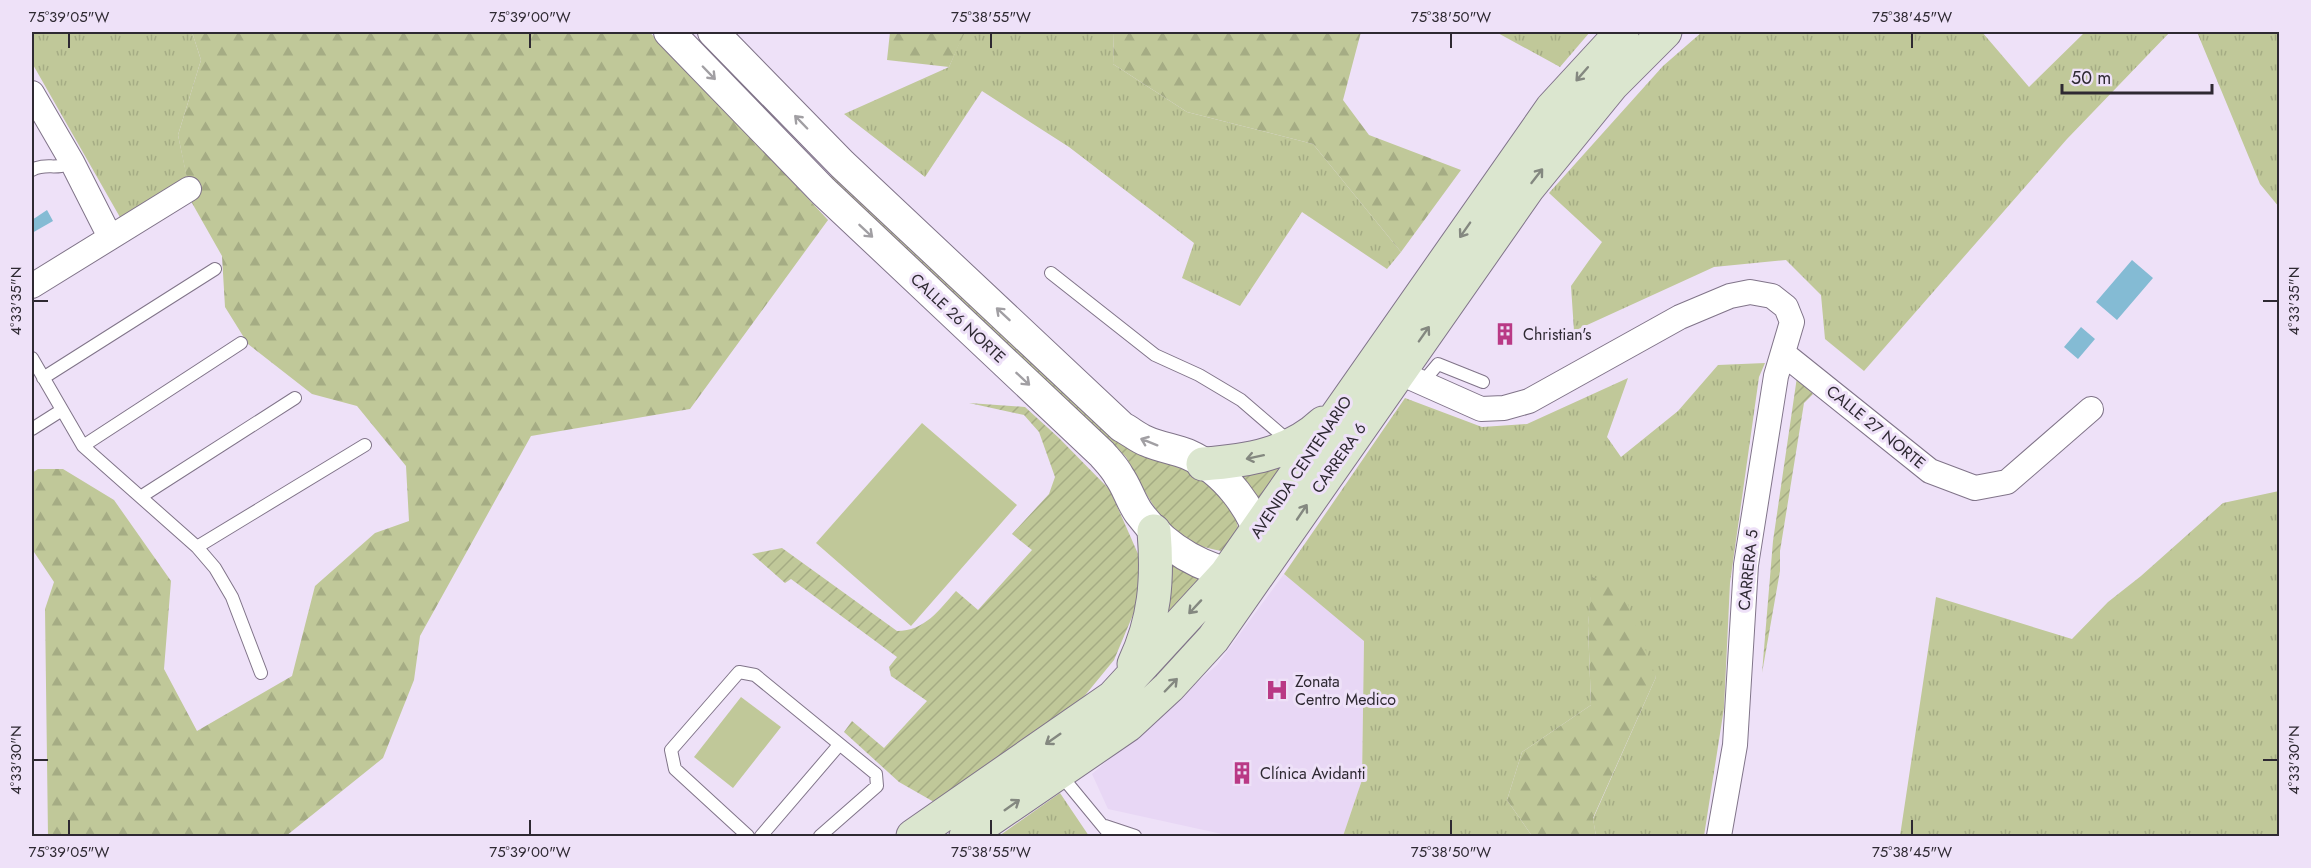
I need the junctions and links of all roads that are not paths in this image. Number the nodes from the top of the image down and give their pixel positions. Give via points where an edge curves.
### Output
1 (669, 32) edge
2 (713, 32) edge
3 (1622, 32) edge
4 (1665, 32) edge
5 (32, 93) edge
6 (72, 162) junction
7 (32, 170) edge
8 (189, 189) dead end
9 (110, 237) junction
10 (215, 269) dead end
11 (1051, 273) dead end
12 (32, 286) edge
13 (241, 343) dead end
14 (1784, 354) junction
15 (32, 358) edge
16 (1410, 377) junction
17 (43, 378) junction
18 (1483, 382) dead end
19 (295, 398) dead end
20 (1340, 407) junction
21 (2091, 409) dead end
22 (62, 410) junction
23 (32, 429) edge
24 (1292, 444) junction
25 (364, 445) dead end
26 (83, 446) junction
27 (1203, 464) junction
28 (142, 496) junction
29 (1154, 531) junction
30 (197, 547) junction
31 (1252, 561) junction
32 (261, 673) dead end
33 (1113, 697) junction
34 (839, 745) junction
35 (1059, 773) junction
36 (1108, 831) edge
37 (748, 837) edge
38 (761, 837) edge
39 (820, 837) edge
40 (913, 837) edge
41 (966, 837) edge
42 (1135, 837) edge
43 (1719, 837) edge

1 -> 29 street, CALLE 26 NORTE via 823,191 1102,454
27 -> 2 street, CALLE 26 NORTE via 1187,454 1145,441 1122,427 842,164
3 -> 20 main road, AVENIDA CENTENARIO via 1552,108
16 -> 4 main road, CARRERA 6 via 1528,188 1612,84
5 - 6 street
6 - 7 lane via 63,167 39,166
6 - 9 street
8 - 9 street
9 - 12 street
10 - 17 lane
11 - 24 lane via 1155,355 1241,400
13 - 26 lane
14 - 16 street, CARRERA 5 via 1789,315 1772,296 1750,292 1680,317 1529,401 1504,408 1480,409
14 - 21 street, CALLE 27 NORTE via 1930,471 1975,488 2007,482
14 - 43 street, CARRERA 5 via 1776,376 1746,565 1735,746
15 - 17 lane
16 - 18 lane via 1438,364
31 -> 16 main road, CARRERA 6
17 - 22 lane
19 - 28 lane
20 - 24 main road via 1318,428
20 - 31 main road, AVENIDA CENTENARIO
22 - 23 lane
22 - 26 lane
24 -> 27 main road via 1264,456
25 - 30 lane
26 - 28 lane
27 - 31 street, CALLE 26 NORTE via 1245,504
28 - 30 lane
29 - 31 street, CALLE 26 NORTE via 1199,564
29 - 33 main road via 1156,591 1152,619 1130,673
30 - 32 lane via 232,597
31 -> 33 main road, AVENIDA CENTENARIO
35 -> 31 main road, CARRERA 6 via 1128,725 1213,639
33 -> 40 main road, AVENIDA CENTENARIO
34 - 37 lane via 755,675 739,672 671,750 675,769
34 - 38 lane
34 - 39 lane via 876,774 877,786
35 - 36 lane
41 -> 35 main road, CARRERA 6
36 - 42 lane

